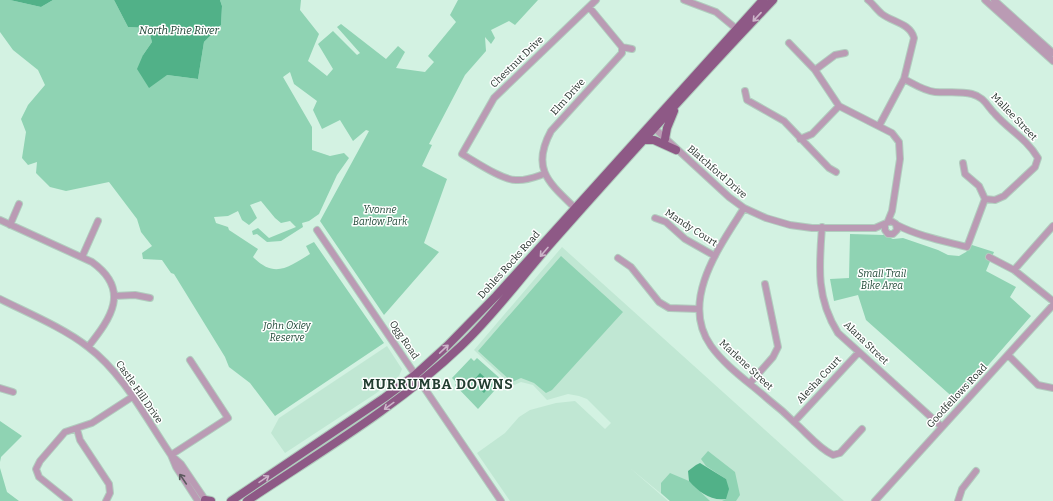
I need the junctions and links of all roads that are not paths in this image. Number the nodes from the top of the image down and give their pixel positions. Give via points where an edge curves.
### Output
1 (596, 0) edge
2 (684, 0) edge
3 (762, 0) edge
4 (773, 0) edge
5 (868, 0) edge
6 (985, 0) edge
7 (994, 2) edge
8 (589, 7) junction
9 (739, 31) junction
10 (789, 43) dead end
11 (622, 47) junction
12 (632, 49) dead end
13 (845, 53) dead end
14 (1053, 53) edge
15 (1053, 61) edge
16 (815, 70) junction
17 (904, 79) junction
18 (746, 91) dead end
19 (678, 103) junction
20 (839, 106) junction
21 (879, 126) junction
22 (652, 127) junction
23 (665, 139) junction
24 (800, 139) junction
25 (645, 140) junction
26 (676, 150) junction
27 (963, 163) dead end
28 (836, 172) dead end
29 (544, 174) junction
30 (985, 199) junction
31 (19, 204) dead end
32 (574, 207) junction
33 (744, 208) junction
34 (655, 218) dead end
35 (0, 220) edge
36 (98, 221) dead end
37 (10, 225) junction
38 (891, 226) junction
39 (1053, 226) edge
40 (822, 227) junction
41 (317, 230) dead end
42 (715, 256) junction
43 (82, 257) junction
44 (989, 257) dead end
45 (618, 258) dead end
46 (1014, 270) junction
47 (765, 284) dead end
48 (114, 296) junction
49 (150, 298) dead end
50 (0, 299) edge
51 (1053, 301) edge
52 (1053, 305) edge
53 (699, 309) junction
54 (88, 346) junction
55 (859, 352) junction
56 (1008, 355) junction
57 (190, 360) dead end
58 (415, 375) junction
59 (420, 382) junction
60 (750, 383) junction
61 (0, 388) edge
62 (1053, 388) edge
63 (13, 392) dead end
64 (132, 397) junction
65 (794, 422) junction
66 (942, 427) junction
67 (77, 429) junction
68 (862, 429) dead end
69 (171, 455) junction
70 (976, 471) dead end
71 (69, 501) edge
72 (106, 501) edge
73 (205, 501) edge
74 (232, 501) edge
75 (247, 501) edge
76 (501, 501) edge
77 (876, 501) edge
78 (958, 501) edge

1 - 8 street, Chestnut Drive
2 - 9 street via 716,12
3 - 9 main road, Dohles Rocks Road
4 -> 9 main road, Dohles Rocks Road
5 - 17 street via 881,14 913,33 914,42
6 - 7 street
7 - 14 street
7 - 15 street
8 - 11 street
8 - 29 street, Chestnut Drive via 494,98 462,154 515,181
9 - 19 main road, Dohles Rocks Road
9 - 22 main road, Dohles Rocks Road
10 - 16 street
11 - 12 street
11 - 29 street, Elm Drive via 622,53 551,131 543,146
13 - 16 street via 835,55
16 - 20 street
17 - 21 street
17 - 30 street, Mallee Street via 934,92 963,92 981,97 995,115 1020,135 1034,152 1038,158 1035,167 1004,196 995,200
18 - 24 street via 747,100 784,121
19 - 22 main road, Dohles Rocks Road
19 - 23 main road
20 - 21 street
20 - 24 street via 812,134
21 - 38 street via 894,135 901,147
22 - 23 street, Blatchford Drive
22 - 25 main road, Dohles Rocks Road
22 - 32 main road, Dohles Rocks Road
23 - 26 street, Blatchford Drive
24 - 28 street
25 - 26 main road via 654,140
25 -> 59 main road, Dohles Rocks Road via 552,242 482,325
26 - 33 street, Blatchford Drive via 729,198
27 - 30 street via 965,174 979,186
29 - 32 street via 551,185
30 - 38 street, Blatchford Drive via 967,247
31 - 37 street
58 -> 32 main road, Dohles Rocks Road via 471,323
33 - 40 street, Blatchford Drive via 781,223
33 - 42 street, Marlene Street
34 - 42 street, Mandy Court via 666,222 685,239
35 - 37 street
36 - 43 street
37 - 43 street
38 - 40 street, Blatchford Drive
39 - 46 street
40 - 55 street, Alana Street via 822,296 828,316 838,333
41 - 58 street, Ogg Road
42 - 53 street, Marlene Street via 701,290
43 - 48 street via 101,269 108,277
44 - 46 street
45 - 53 street via 631,267 659,302 669,308
46 - 51 street
47 - 60 street via 778,347 773,357
48 - 49 street via 135,295
48 - 54 street via 110,317
50 - 54 street, Castle Hill Drive
52 - 56 street, Goodfellows Road
53 - 60 street, Marlene Street via 706,338 711,346
54 - 64 street, Castle Hill Drive via 111,369
55 - 65 street, Alesha Court
55 - 66 street, Alana Street
56 - 62 street via 1038,385
56 - 66 street, Goodfellows Road
57 - 69 street via 228,418
58 - 59 street, Ogg Road
74 -> 58 main road, Dohles Rocks Road
59 -> 75 main road, Dohles Rocks Road via 380,412
59 - 76 street, Ogg Road
60 - 65 street, Marlene Street
61 - 63 street
64 - 67 street via 92,423
64 - 69 street, Castle Hill Drive
65 - 68 street, Marlene Street via 825,452 833,455 840,453
66 - 77 street, Goodfellows Road
67 - 71 street via 61,435 36,469 43,481
67 - 72 street via 80,440 109,484 110,493
69 - 73 street, Castle Hill Drive via 181,464
70 - 78 street via 962,489

